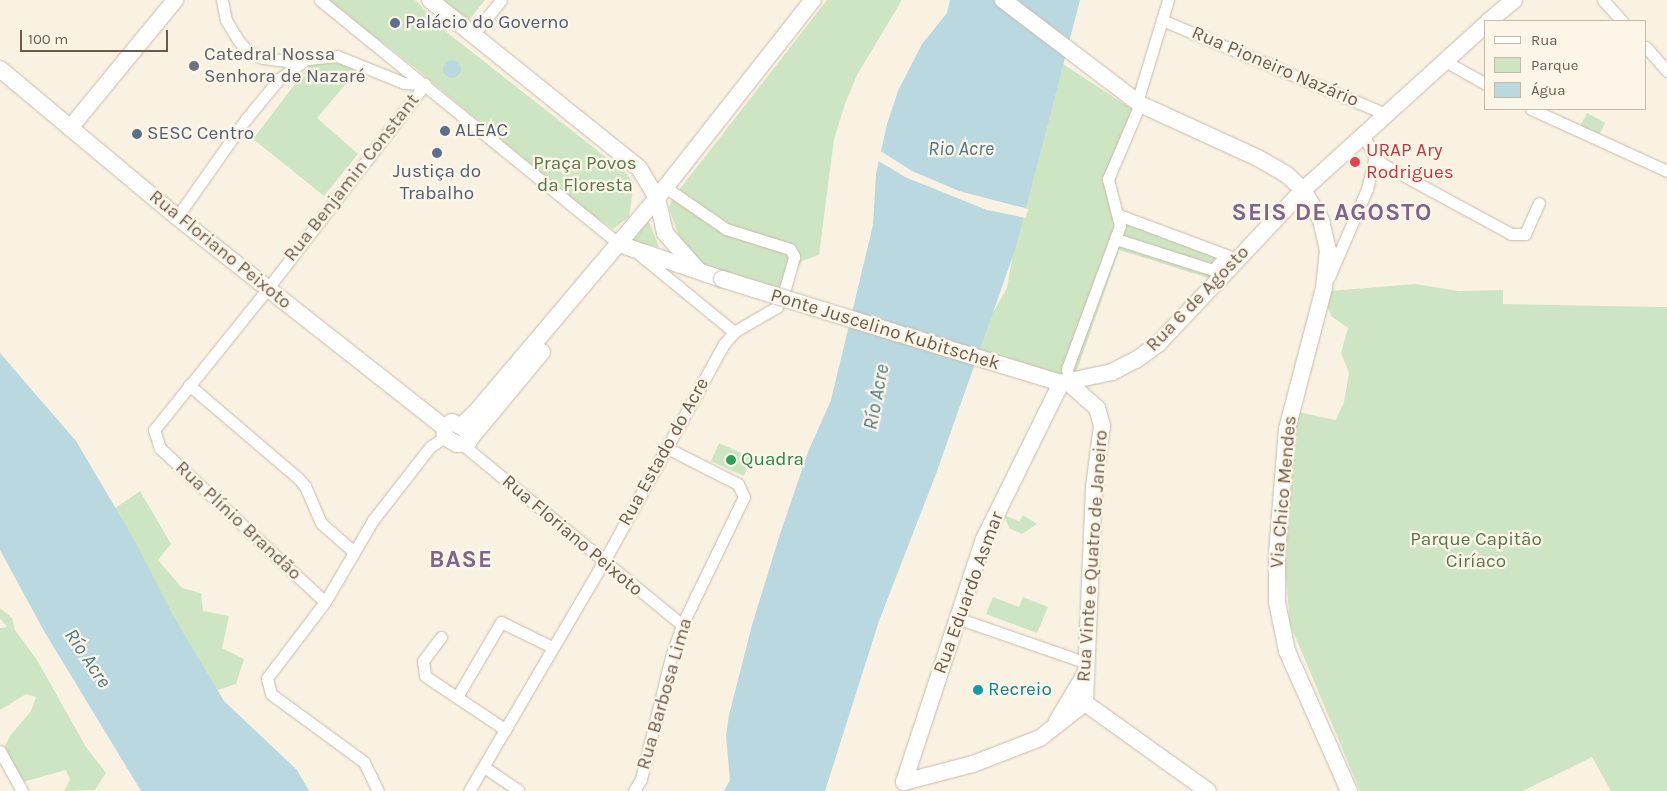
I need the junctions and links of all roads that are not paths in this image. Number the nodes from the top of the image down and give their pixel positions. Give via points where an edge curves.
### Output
1 (175, 0) edge
2 (222, 0) edge
3 (320, 0) edge
4 (430, 0) edge
5 (501, 0) edge
6 (813, 0) edge
7 (1003, 0) edge
8 (1168, 0) edge
9 (1514, 0) edge
10 (1603, 0) edge
11 (1162, 20) junction
12 (1490, 20) edge
13 (1621, 20) edge
14 (1484, 26) edge
15 (472, 36) junction
16 (1647, 48) edge
17 (1443, 60) junction
18 (304, 61) junction
19 (0, 69) edge
20 (1667, 71) edge
21 (1484, 83) edge
22 (425, 84) junction
23 (1136, 102) junction
24 (1533, 110) edge
25 (1388, 114) junction
26 (70, 128) junction
27 (1364, 136) junction
28 (1375, 158) junction
29 (1667, 171) edge
30 (1303, 190) junction
31 (661, 193) junction
32 (1539, 203) dead end
33 (1119, 215) junction
34 (178, 217) junction
35 (1116, 239) junction
36 (627, 247) junction
37 (697, 269) junction
38 (268, 288) junction
39 (1324, 288) junction
40 (734, 332) junction
41 (1059, 382) junction
42 (189, 385) junction
43 (444, 432) junction
44 (465, 436) junction
45 (155, 438) joint
46 (667, 448) junction
47 (354, 552) junction
48 (603, 563) junction
49 (325, 602) junction
50 (958, 618) junction
51 (682, 625) junction
52 (441, 637) dead end
53 (552, 647) junction
54 (1084, 669) junction
55 (457, 698) junction
56 (1085, 703) junction
57 (506, 730) junction
58 (1048, 734) junction
59 (0, 751) edge
60 (484, 767) junction
61 (902, 786) edge
62 (518, 790) edge
63 (22, 791) edge
64 (378, 791) edge
65 (469, 791) edge
66 (634, 791) edge
67 (1208, 791) edge
68 (1349, 791) edge

1 - 26 main road
2 - 18 street via 226,20 248,52 277,61
3 - 22 street
4 - 15 main road
5 - 15 street
6 - 31 main road
7 - 23 main road, Via Chico Mendes
8 - 11 street
9 - 12 main road
10 - 13 street
11 - 23 street
11 - 25 street, Rua Pioneiro Nazário
14 - 17 main road, Rua 6 de Agosto
15 - 31 main road via 639,168
16 - 20 street
17 - 21 street
17 - 25 main road, Rua 6 de Agosto
18 - 22 street via 337,56 404,83
18 - 34 street via 279,79 246,119
19 - 26 main road, Rua Floriano Peixoto
22 - 36 street
22 - 38 street, Rua Benjamin Constant
23 - 30 main road, Via Chico Mendes via 1258,158 1286,174
23 - 33 street via 1108,179
24 - 29 street
25 - 27 main road, Rua 6 de Agosto
26 - 34 main road, Rua Floriano Peixoto
27 - 28 street
27 - 30 main road, Rua 6 de Agosto
28 - 32 street via 1511,234 1525,234
28 - 39 street via 1349,235
30 - 39 main road, Via Chico Mendes via 1314,204 1327,235
30 - 41 main road, Rua 6 de Agosto via 1158,344 1112,372
31 - 36 main road
31 - 37 main road via 665,233
31 - 40 street, Rua Estado do Acre via 726,229 781,246 793,253 777,307
33 - 35 street
33 - 35 street via 1226,255 1212,270
34 - 38 main road, Rua Floriano Peixoto
35 - 41 street via 1068,369
36 - 37 main road, Ponte Juscelino Kubitschek
36 - 40 street
36 - 44 main road
37 - 41 main road, Ponte Juscelino Kubitschek, bridge
38 - 42 street, Rua Benjamin Constant
38 - 43 main road, Rua Floriano Peixoto
39 - 68 main road, Via Chico Mendes via 1287,429 1277,554 1277,602 1287,651
40 - 46 street, Rua Estado do Acre
41 - 50 main road, Rua Eduardo Asmar via 984,539
41 - 54 main road, Rua Vinte e Quatro de Janeiro via 1097,408 1102,426 1094,487
42 - 45 street, Rua Benjamin Constant via 159,422 154,430
42 - 47 street via 306,486 321,523
43 - 44 main road via 452,422
43 - 47 street via 372,520
44 - 48 street, Rua Floriano Peixoto
45 - 49 street, Rua Plínio Brandão via 160,448
46 - 48 street, Rua Estado do Acre
46 - 51 street, Rua Barbosa Lima via 741,488 742,501
47 - 49 street
48 - 51 street, Rua Floriano Peixoto
48 - 53 street, Rua Estado do Acre
49 - 64 street via 269,672 267,683 271,694 364,762
50 - 54 street
50 - 61 main road, Rua Eduardo Asmar
51 - 66 street, Rua Barbosa Lima via 641,778
52 - 55 street via 423,661 422,668 432,683
53 - 55 street via 504,622 499,624
53 - 57 street, Rua Estado do Acre
54 - 56 main road, Rua Vinte e Quatro de Janeiro
54 - 58 main road
55 - 57 street
56 - 58 main road
56 - 67 main road
57 - 60 street, Rua Estado do Acre
58 - 61 main road via 973,764
59 - 63 street
60 - 62 street
60 - 65 street, Rua Estado do Acre

